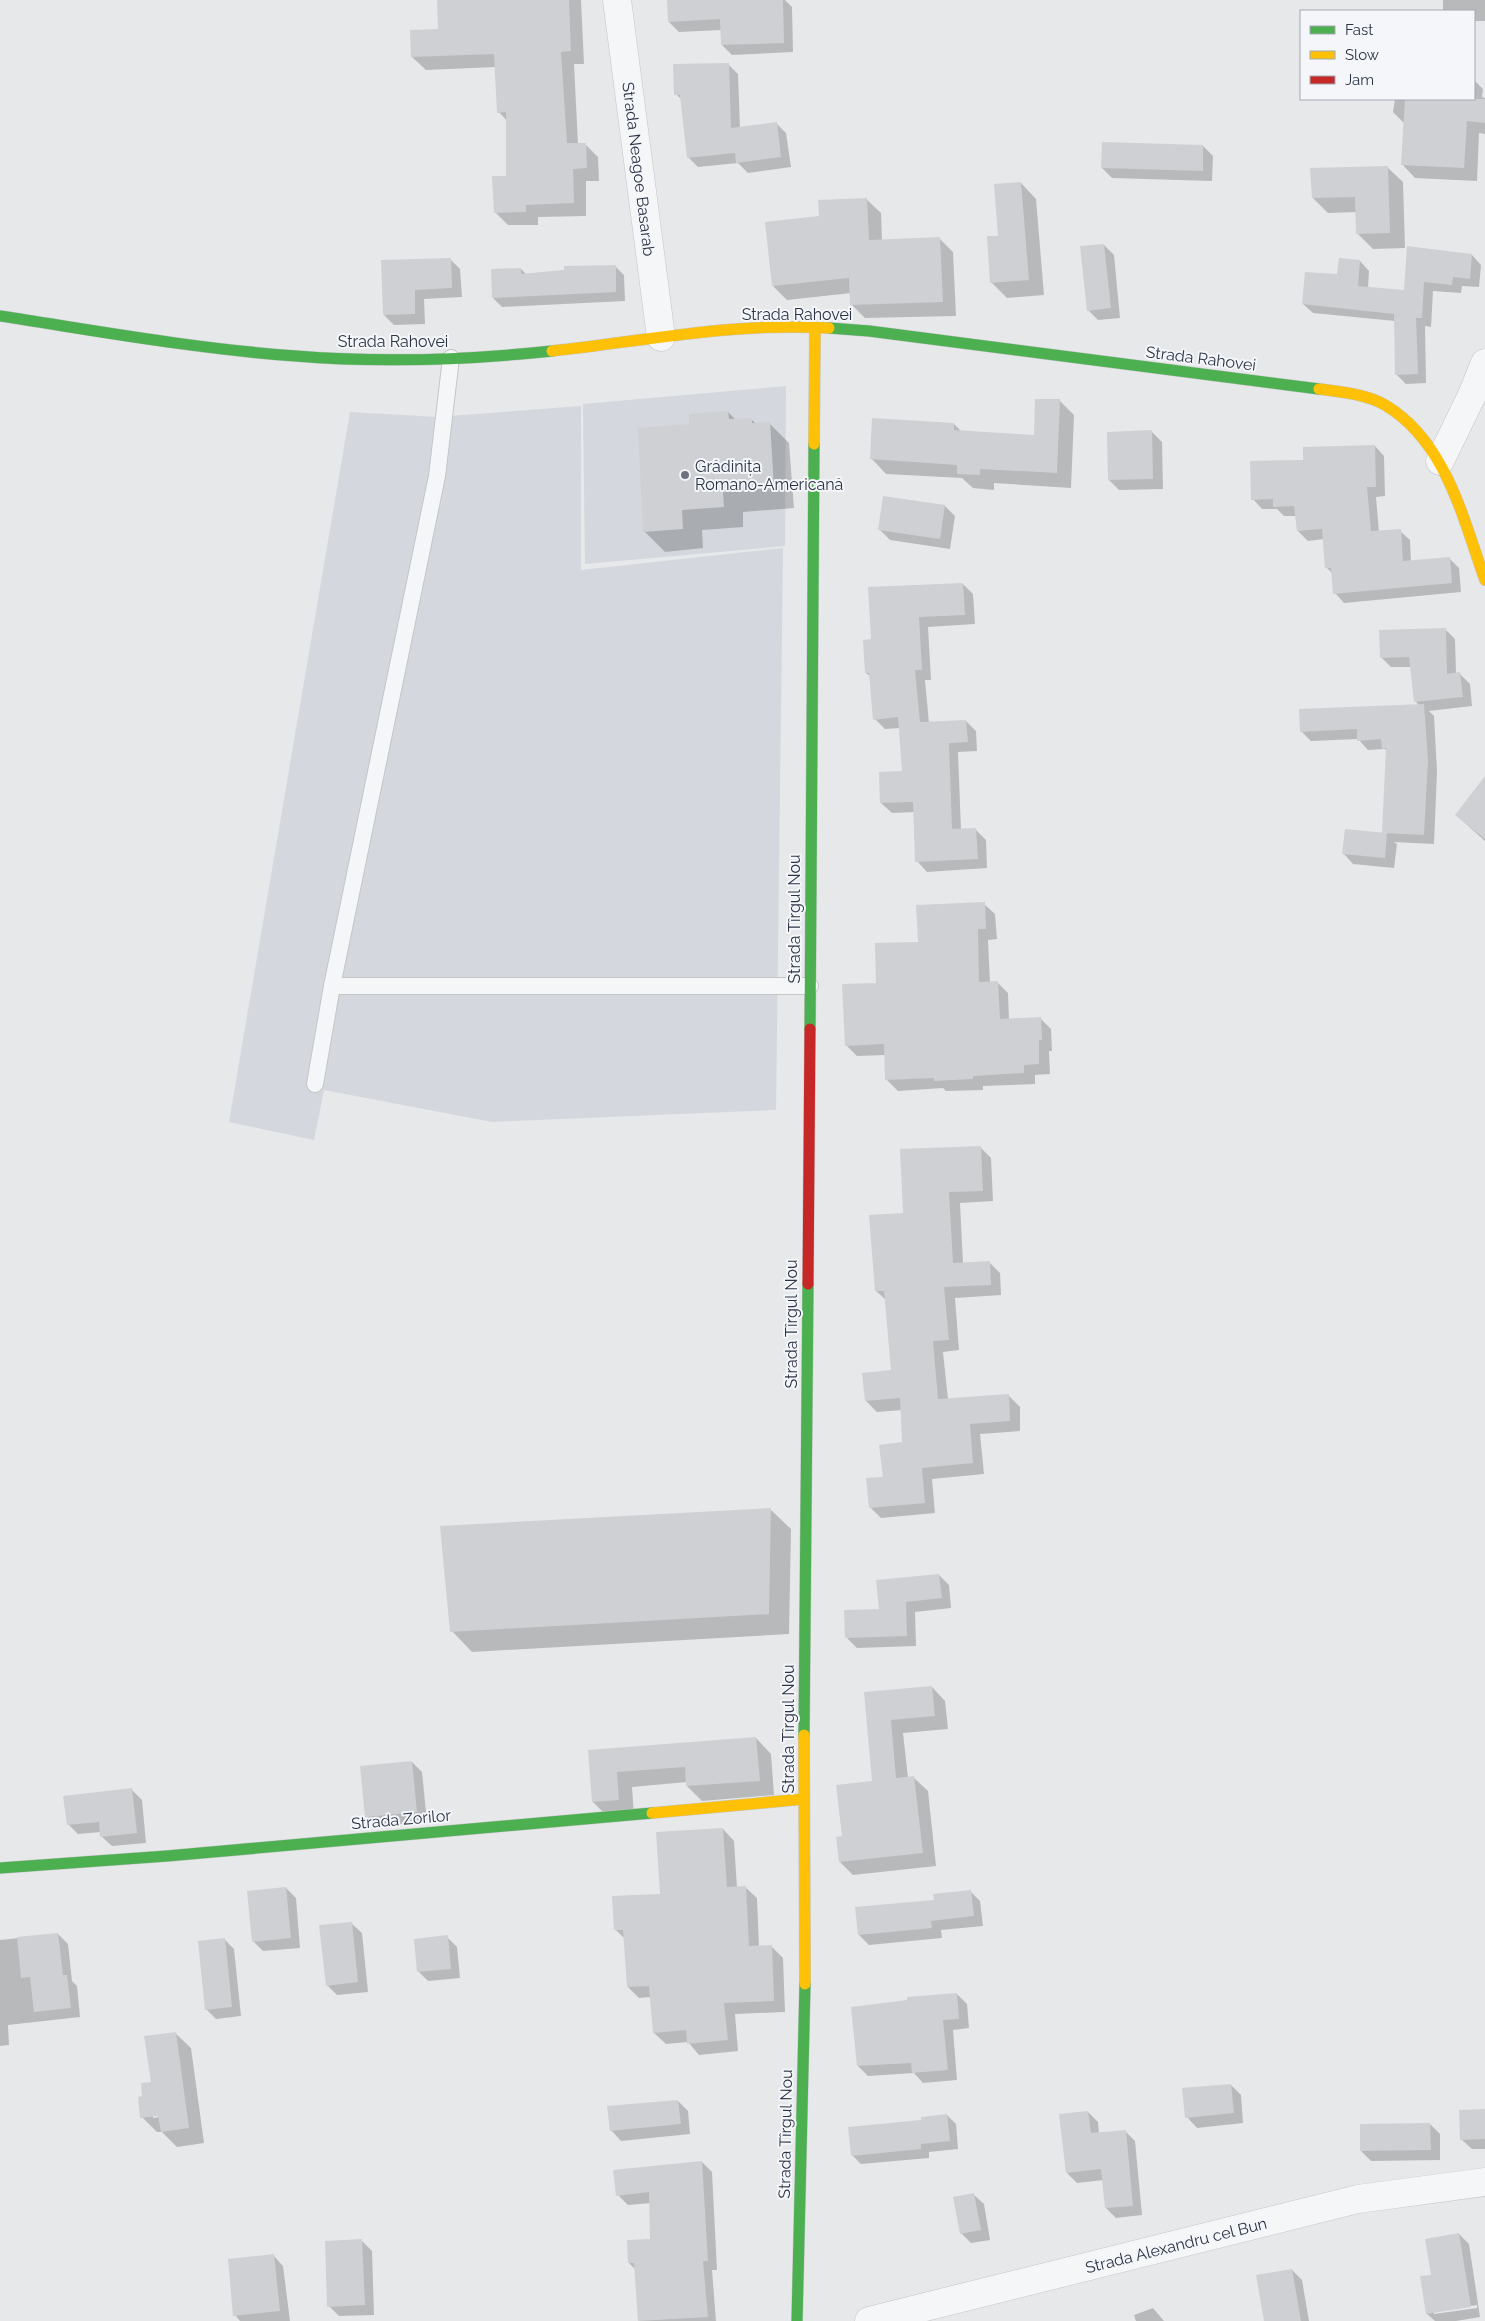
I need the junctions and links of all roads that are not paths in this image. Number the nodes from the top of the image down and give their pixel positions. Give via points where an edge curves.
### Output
1 (617, 0) edge
2 (0, 316) edge
3 (814, 328) junction
4 (662, 337) junction
5 (450, 358) junction
6 (1485, 363) edge
7 (1440, 461) junction
8 (1485, 580) edge
9 (332, 986) junction
10 (810, 986) junction
11 (315, 1084) dead end
12 (804, 1799) junction
13 (0, 1868) edge
14 (1485, 2182) edge
15 (797, 2321) edge
16 (870, 2321) edge

1 - 4 street, Strada Neagoe Basarab
2 - 5 street, Strada Rahovei via 275,355 396,360
3 - 4 street, Strada Rahovei via 763,327
3 - 7 street, Strada Rahovei via 868,331 1342,392 1385,405 1418,432
3 - 10 street, Strada Tîrgul Nou
4 - 5 street, Strada Rahovei via 545,352
5 - 9 lane via 437,476
6 - 7 street
7 - 8 street, Strada Rahovei
9 - 10 lane
9 - 11 lane
10 - 12 street, Strada Tîrgul Nou
12 - 13 street, Strada Zorilor
12 - 15 street, Strada Tîrgul Nou via 805,1995
14 - 16 street, Strada Alexandru cel Bun via 1358,2200

